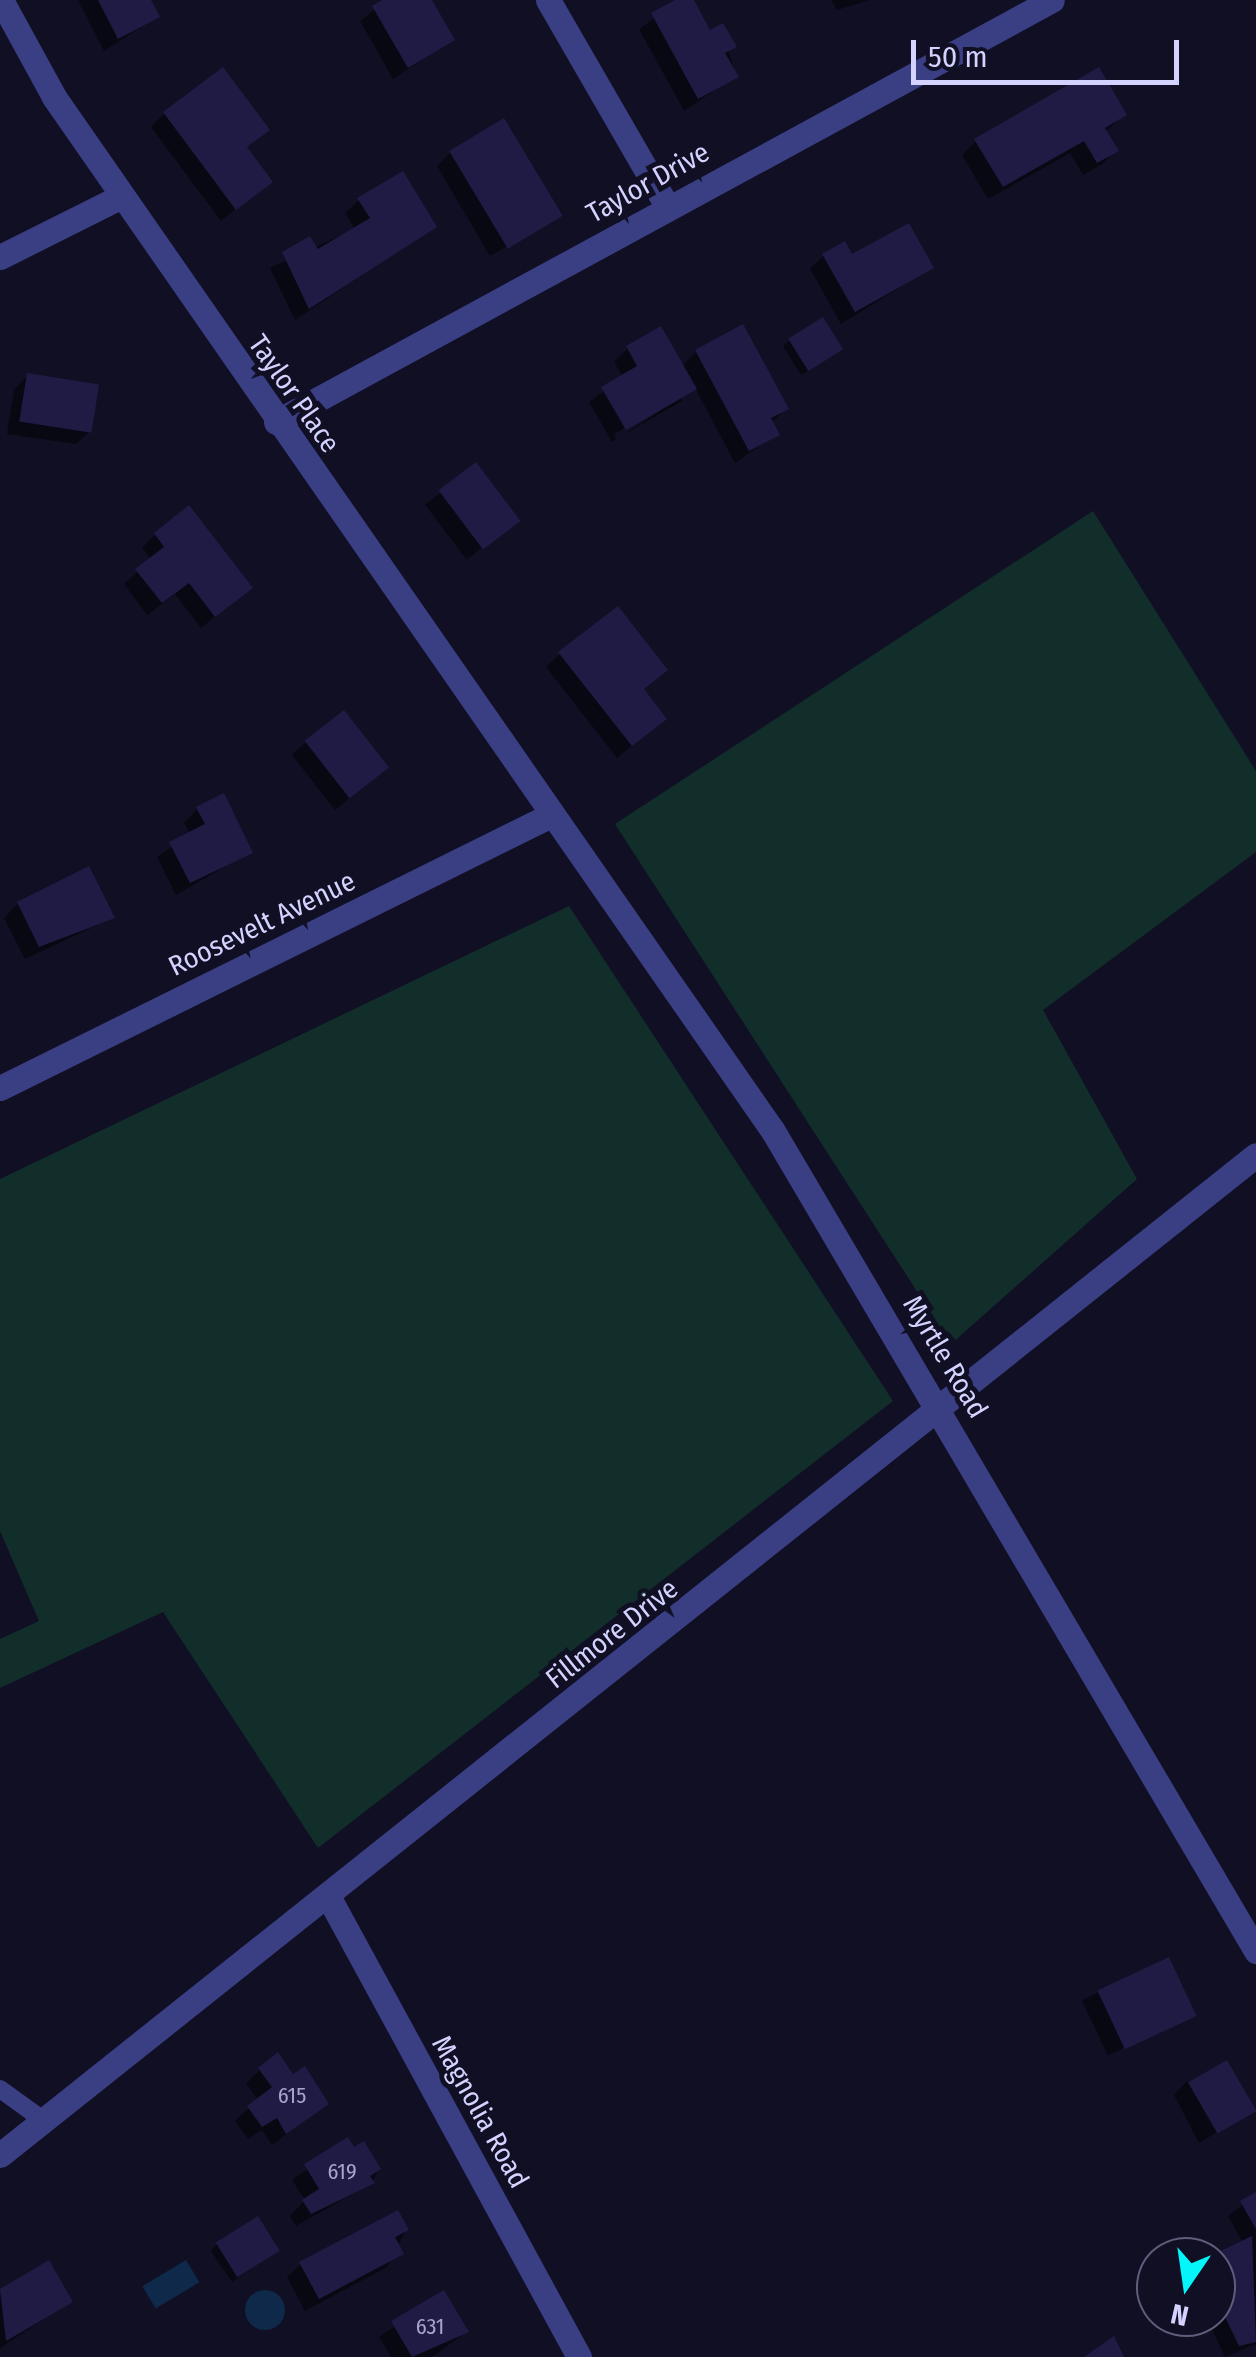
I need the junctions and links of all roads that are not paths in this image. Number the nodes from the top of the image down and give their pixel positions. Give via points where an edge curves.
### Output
1 (0, 0) edge
2 (548, 0) edge
3 (1052, 0) edge
4 (122, 196) junction
5 (667, 206) junction
6 (0, 258) edge
7 (276, 422) junction
8 (551, 814) junction
9 (0, 1088) edge
10 (1256, 1154) edge
11 (943, 1411) junction
12 (328, 1896) junction
13 (1256, 1951) edge
14 (0, 2089) edge
15 (43, 2120) junction
16 (0, 2154) edge
17 (579, 2357) edge

1 - 4 street, Taylor Place
2 - 5 street
3 - 5 street, Taylor Drive
4 - 6 street
4 - 7 street, Taylor Place
5 - 7 street, Taylor Drive
7 - 8 street, Taylor Place
8 - 9 street, Roosevelt Avenue
8 - 11 street, Myrtle Road via 772,1131
10 - 11 street, Fillmore Drive
11 - 12 street, Fillmore Drive
11 - 13 street, Myrtle Road
12 - 15 street, Fillmore Drive
12 - 17 street, Magnolia Road
14 - 15 lane
15 - 16 street, Fillmore Drive

